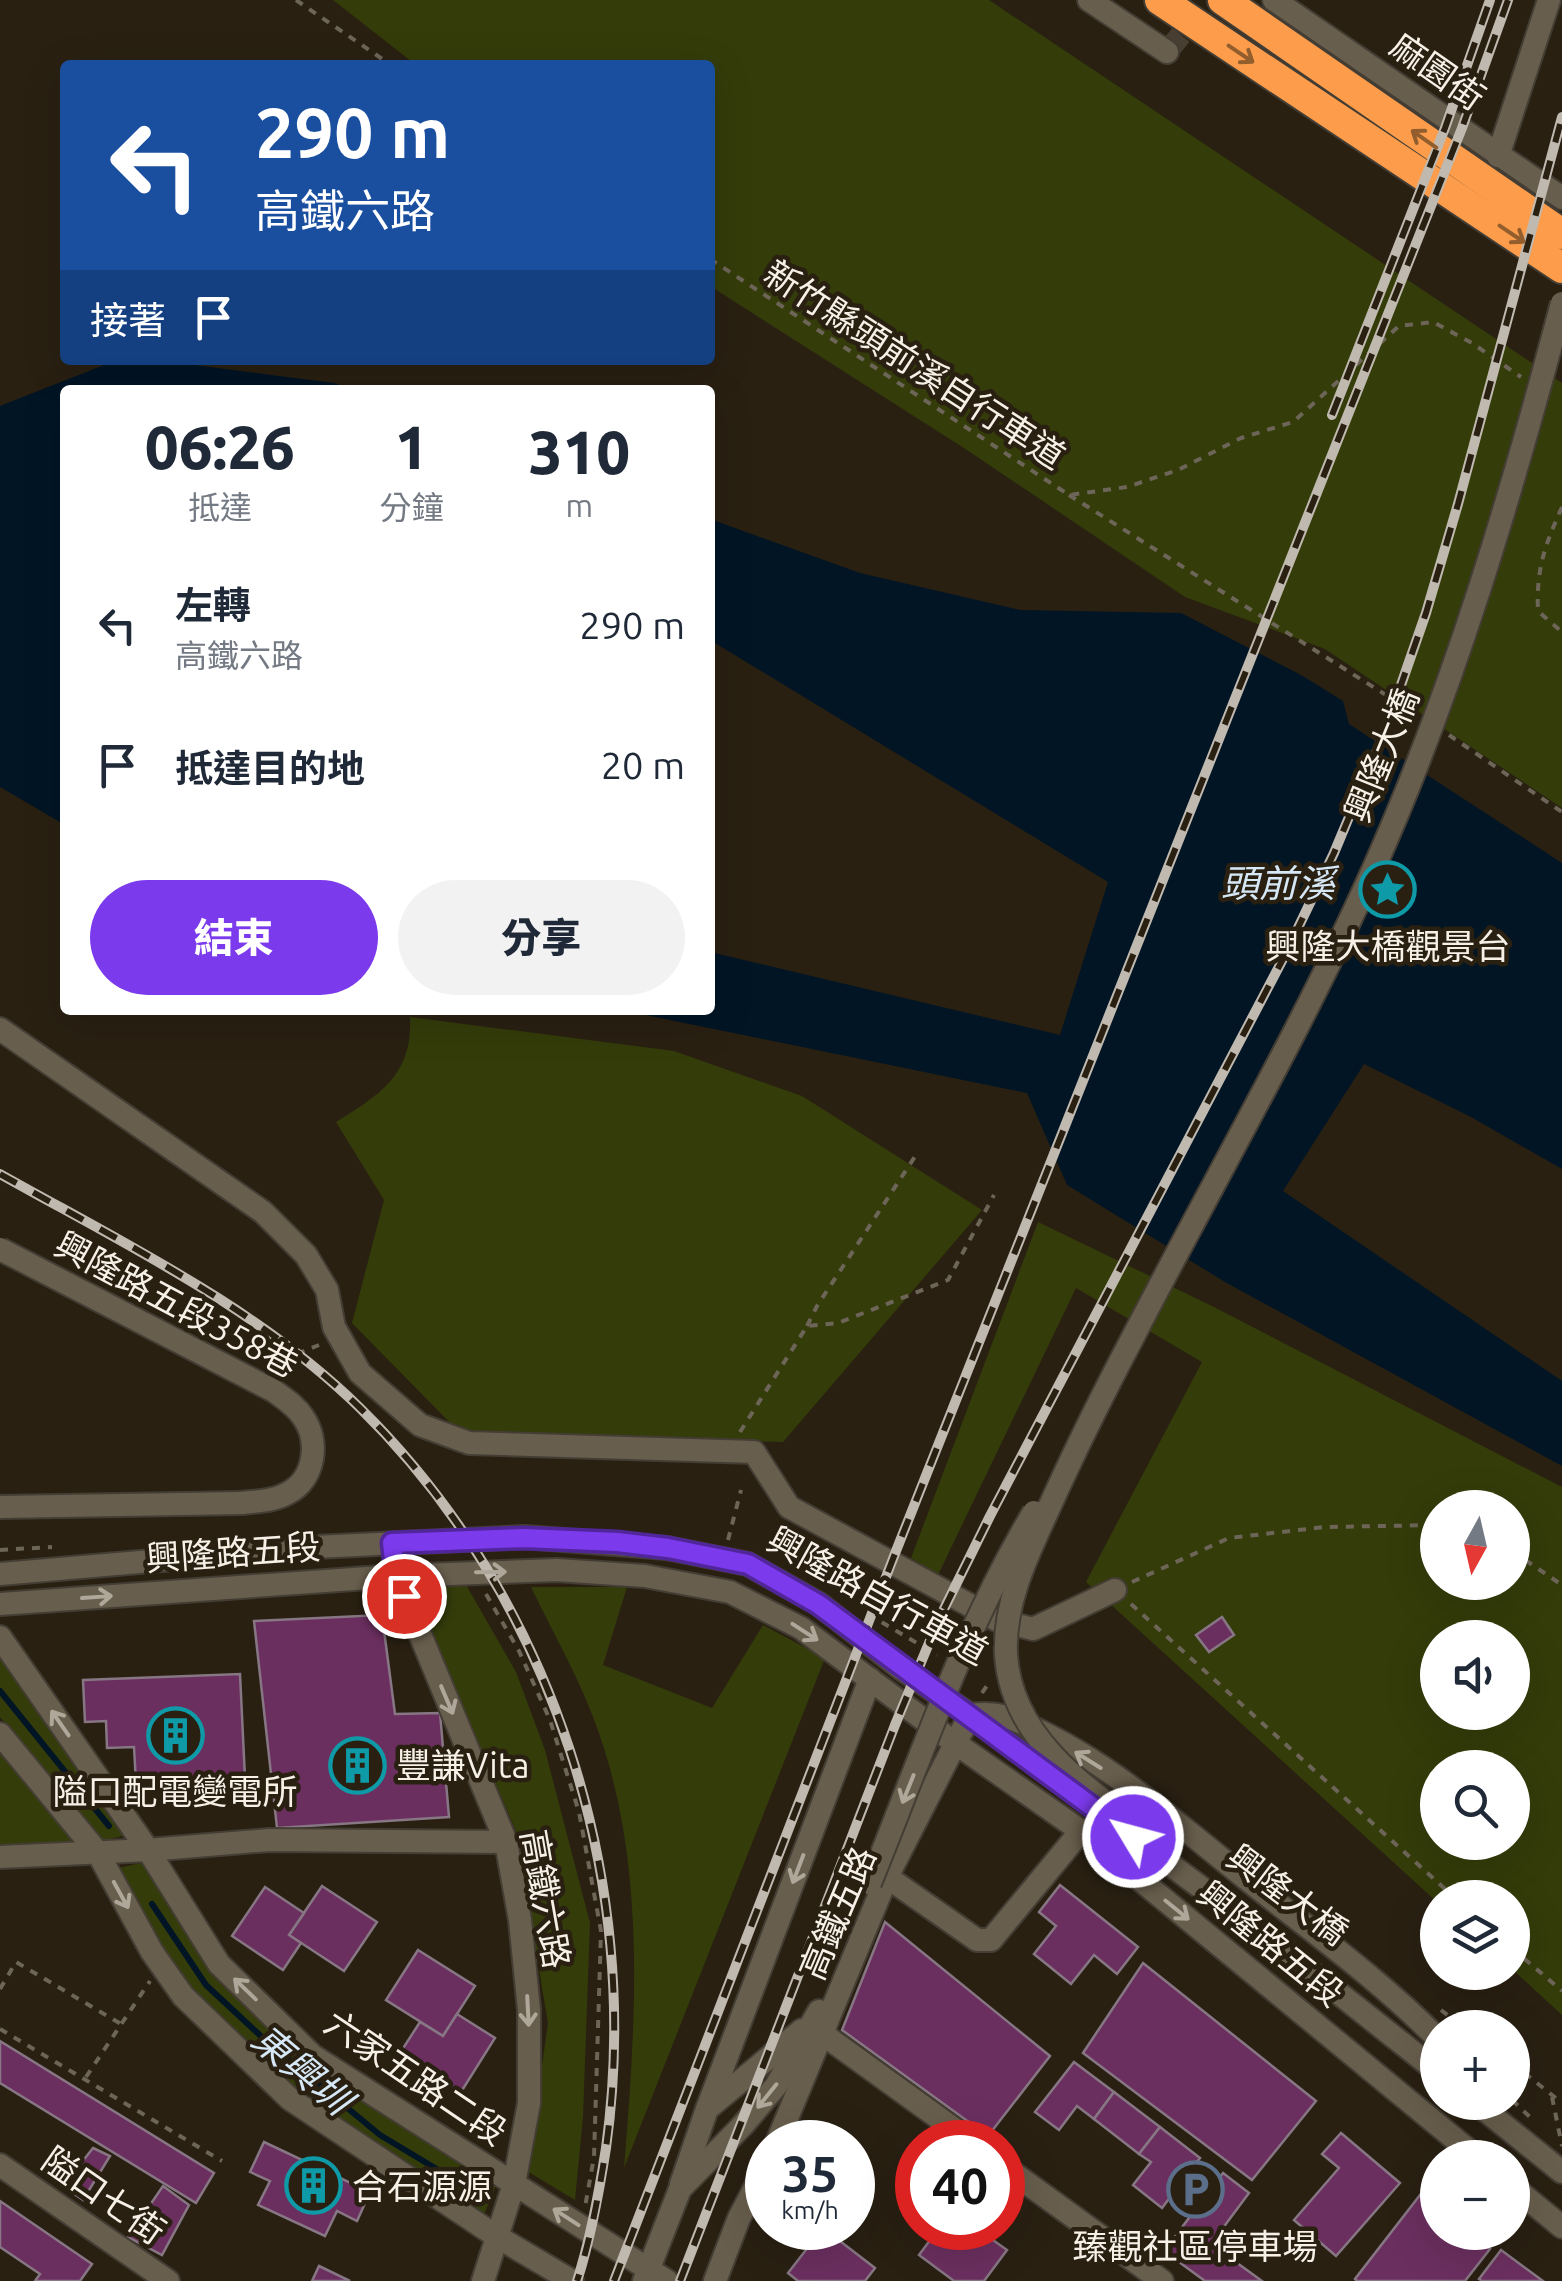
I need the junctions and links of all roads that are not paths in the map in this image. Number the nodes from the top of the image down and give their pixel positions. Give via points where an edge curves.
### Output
1 (1089, 0) edge
2 (1160, 0) edge
3 (1222, 0) edge
4 (1274, 0) edge
5 (1549, 0) edge
6 (1167, 52) dead end
7 (1498, 156) junction
8 (1562, 198) edge
9 (1562, 234) edge
10 (1562, 268) edge
11 (1562, 304) edge
12 (0, 1029) edge
13 (0, 1249) edge
14 (1090, 1419) junction
15 (0, 1507) edge
16 (392, 1543) junction
17 (0, 1574) edge
18 (396, 1576) junction
19 (1116, 1590) road end
20 (0, 1604) edge
21 (0, 1637) edge
22 (870, 1679) junction
23 (970, 1715) junction
24 (0, 1734) edge
25 (954, 1743) junction
26 (1081, 1832) junction
27 (506, 1842) junction
28 (148, 1850) junction
29 (98, 1853) junction
30 (0, 1856) edge
31 (879, 1880) junction
32 (1420, 2021) edge
33 (821, 2024) junction
34 (1420, 2040) edge
35 (1420, 2058) edge
36 (707, 2109) junction
37 (784, 2120) edge
38 (944, 2120) edge
39 (1501, 2120) edge
40 (1509, 2120) edge
41 (1516, 2120) edge
42 (1456, 2140) edge
43 (1557, 2160) edge
44 (0, 2165) edge
45 (1025, 2181) edge
46 (514, 2184) junction
47 (680, 2189) junction
48 (1530, 2201) edge
49 (745, 2205) edge
50 (1562, 2227) edge
51 (496, 2236) junction
52 (653, 2277) edge
53 (165, 2280) edge
54 (483, 2281) edge
55 (572, 2281) edge
56 (715, 2281) edge
57 (1162, 2281) edge

1 - 6 street
2 -> 10 highway
9 -> 3 highway
4 - 7 street, 麻園街
5 - 7 street
7 - 8 street, 麻園街
11 - 14 street, 興隆大橋, bridge via 1468,626 1380,853
12 - 19 street via 263,1212 306,1255 360,1373 420,1425 470,1442 754,1452 789,1508 998,1620 1034,1629
13 - 15 street, 興隆路五段358巷, bridge via 274,1391 305,1419 312,1436 303,1481 270,1500
14 -> 31 street, 興隆大橋, bridge via 1010,1552 941,1701
14 - 34 street, 興隆大橋, bridge via 1014,1592 1006,1653 1020,1710 1060,1764
16 - 17 street, 興隆路五段
16 - 18 street, 高鐵六路
16 - 23 street, 興隆路五段 via 617,1542 748,1564 818,1604
20 -> 18 street, 興隆路五段
18 -> 22 street, 興隆路五段 via 556,1570 645,1576 730,1592 800,1628
18 -> 27 street, 高鐵六路
28 -> 21 street, 六家五路二段
22 - 25 street, 興隆路五段
22 -> 36 street
23 - 25 street, 高鐵五路
32 -> 23 street via 1102,1769 1016,1720
23 - 35 street, 興隆路五段
24 - 29 street
25 - 26 street, 興隆路五段
25 - 31 street, 高鐵五路
26 - 31 street via 991,1940 976,1940
26 -> 42 street, 興隆路五段
27 - 28 street via 269,1840
27 -> 46 street, 高鐵六路 via 529,2010 528,2104
28 - 29 street
46 -> 28 street, 六家五路二段 via 314,2056 219,1964
29 - 30 street
29 -> 51 street via 183,1996 290,2099
31 - 33 street, 興隆大橋
33 - 36 street
33 - 37 street, 高鐵五路
33 - 38 street
33 -> 47 street, 高鐵五路 via 776,2086
36 - 47 street
39 - 43 street
40 - 43 street
41 - 43 street
44 - 53 street, 隘口七街
45 - 57 street
46 - 51 street, 高鐵六路
52 -> 46 street, 六家五路二段
47 - 52 street, 高鐵五路
48 - 50 street
49 - 56 street
51 - 54 street, 高鐵六路
51 - 55 street

